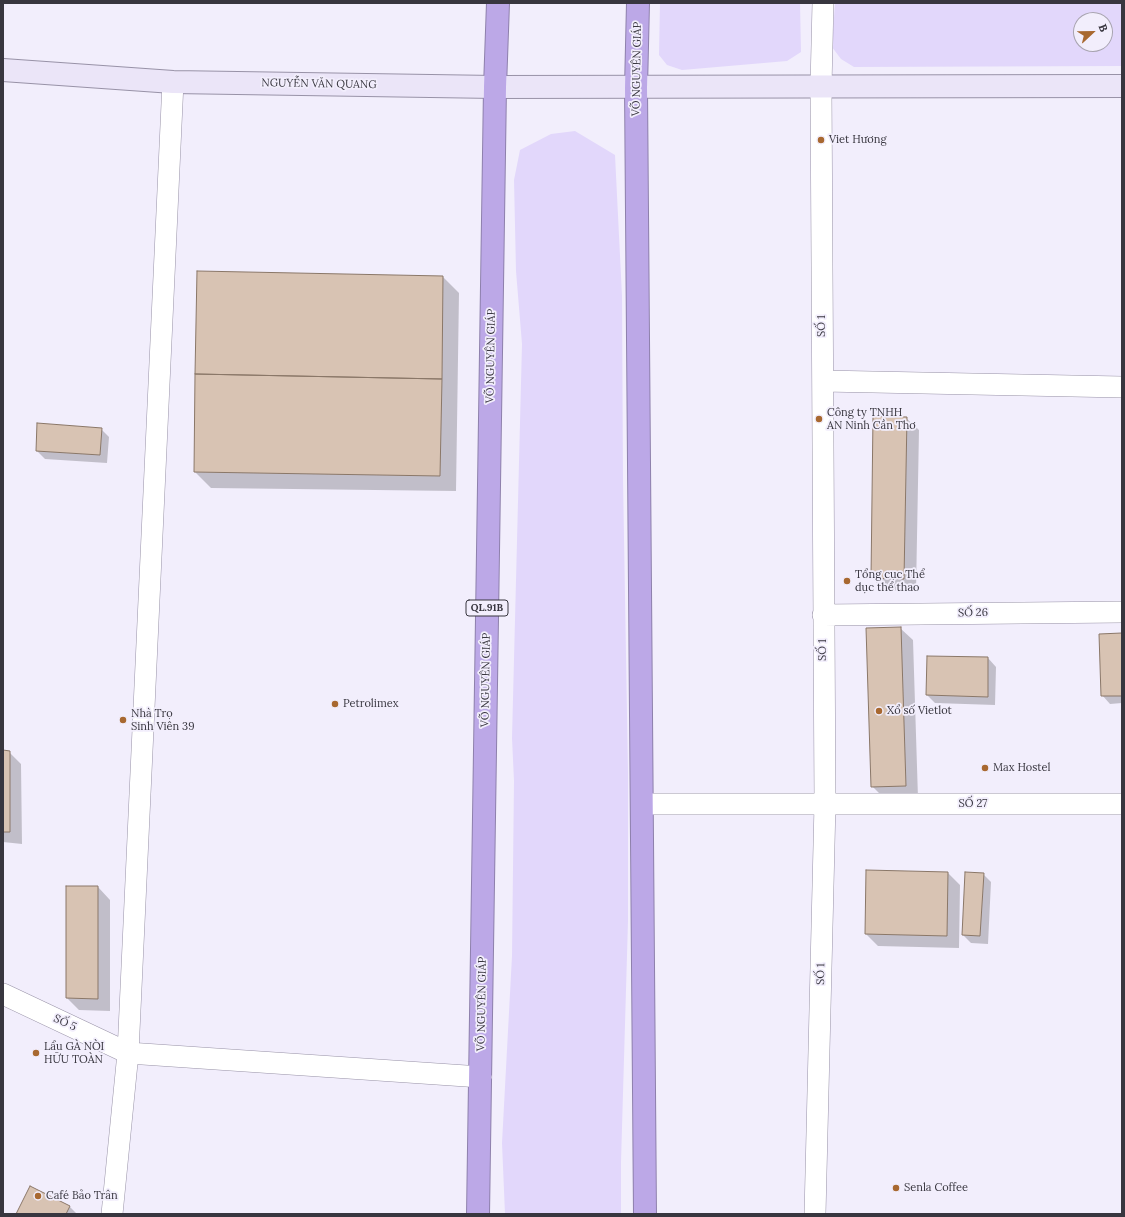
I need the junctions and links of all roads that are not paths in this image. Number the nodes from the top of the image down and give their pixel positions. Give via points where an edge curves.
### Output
1 (498, 3) edge
2 (638, 3) edge
3 (823, 3) edge
4 (3, 70) edge
5 (173, 82) junction
6 (821, 86) junction
7 (1122, 86) edge
8 (494, 87) junction
9 (636, 88) junction
10 (823, 380) junction
11 (1122, 387) edge
12 (1122, 612) edge
13 (823, 615) junction
14 (642, 804) junction
15 (825, 804) junction
16 (1122, 804) edge
17 (3, 994) edge
18 (128, 1053) junction
19 (481, 1077) junction
20 (112, 1214) edge
21 (478, 1214) edge
22 (645, 1214) edge
23 (815, 1214) edge

1 - 8 highway, VÕ NGUYÊN GIÁP / QL.91B
2 - 9 highway, VÕ NGUYÊN GIÁP
3 - 6 street, SỐ 1
4 - 5 street, NGUYỄN VĂN QUANG
5 - 8 street, NGUYỄN VĂN QUANG
5 - 18 street
6 - 7 street, NGUYỄN VĂN QUANG
6 - 9 street, NGUYỄN VĂN QUANG
6 - 10 street, SỐ 1
8 - 9 street, NGUYỄN VĂN QUANG
8 - 19 highway, VÕ NGUYÊN GIÁP / QL.91B
9 - 14 highway, VÕ NGUYÊN GIÁP
10 - 11 street
10 - 13 street, SỐ 1
12 - 13 street, SỐ 26
13 - 15 street, SỐ 1
14 - 15 street, SỐ 27
14 - 22 highway, VÕ NGUYÊN GIÁP
15 - 16 street, SỐ 27
15 - 23 street, SỐ 1
17 - 18 street, SỐ 5
18 - 19 street
18 - 20 street
19 - 21 highway, VÕ NGUYÊN GIÁP / QL.91B

